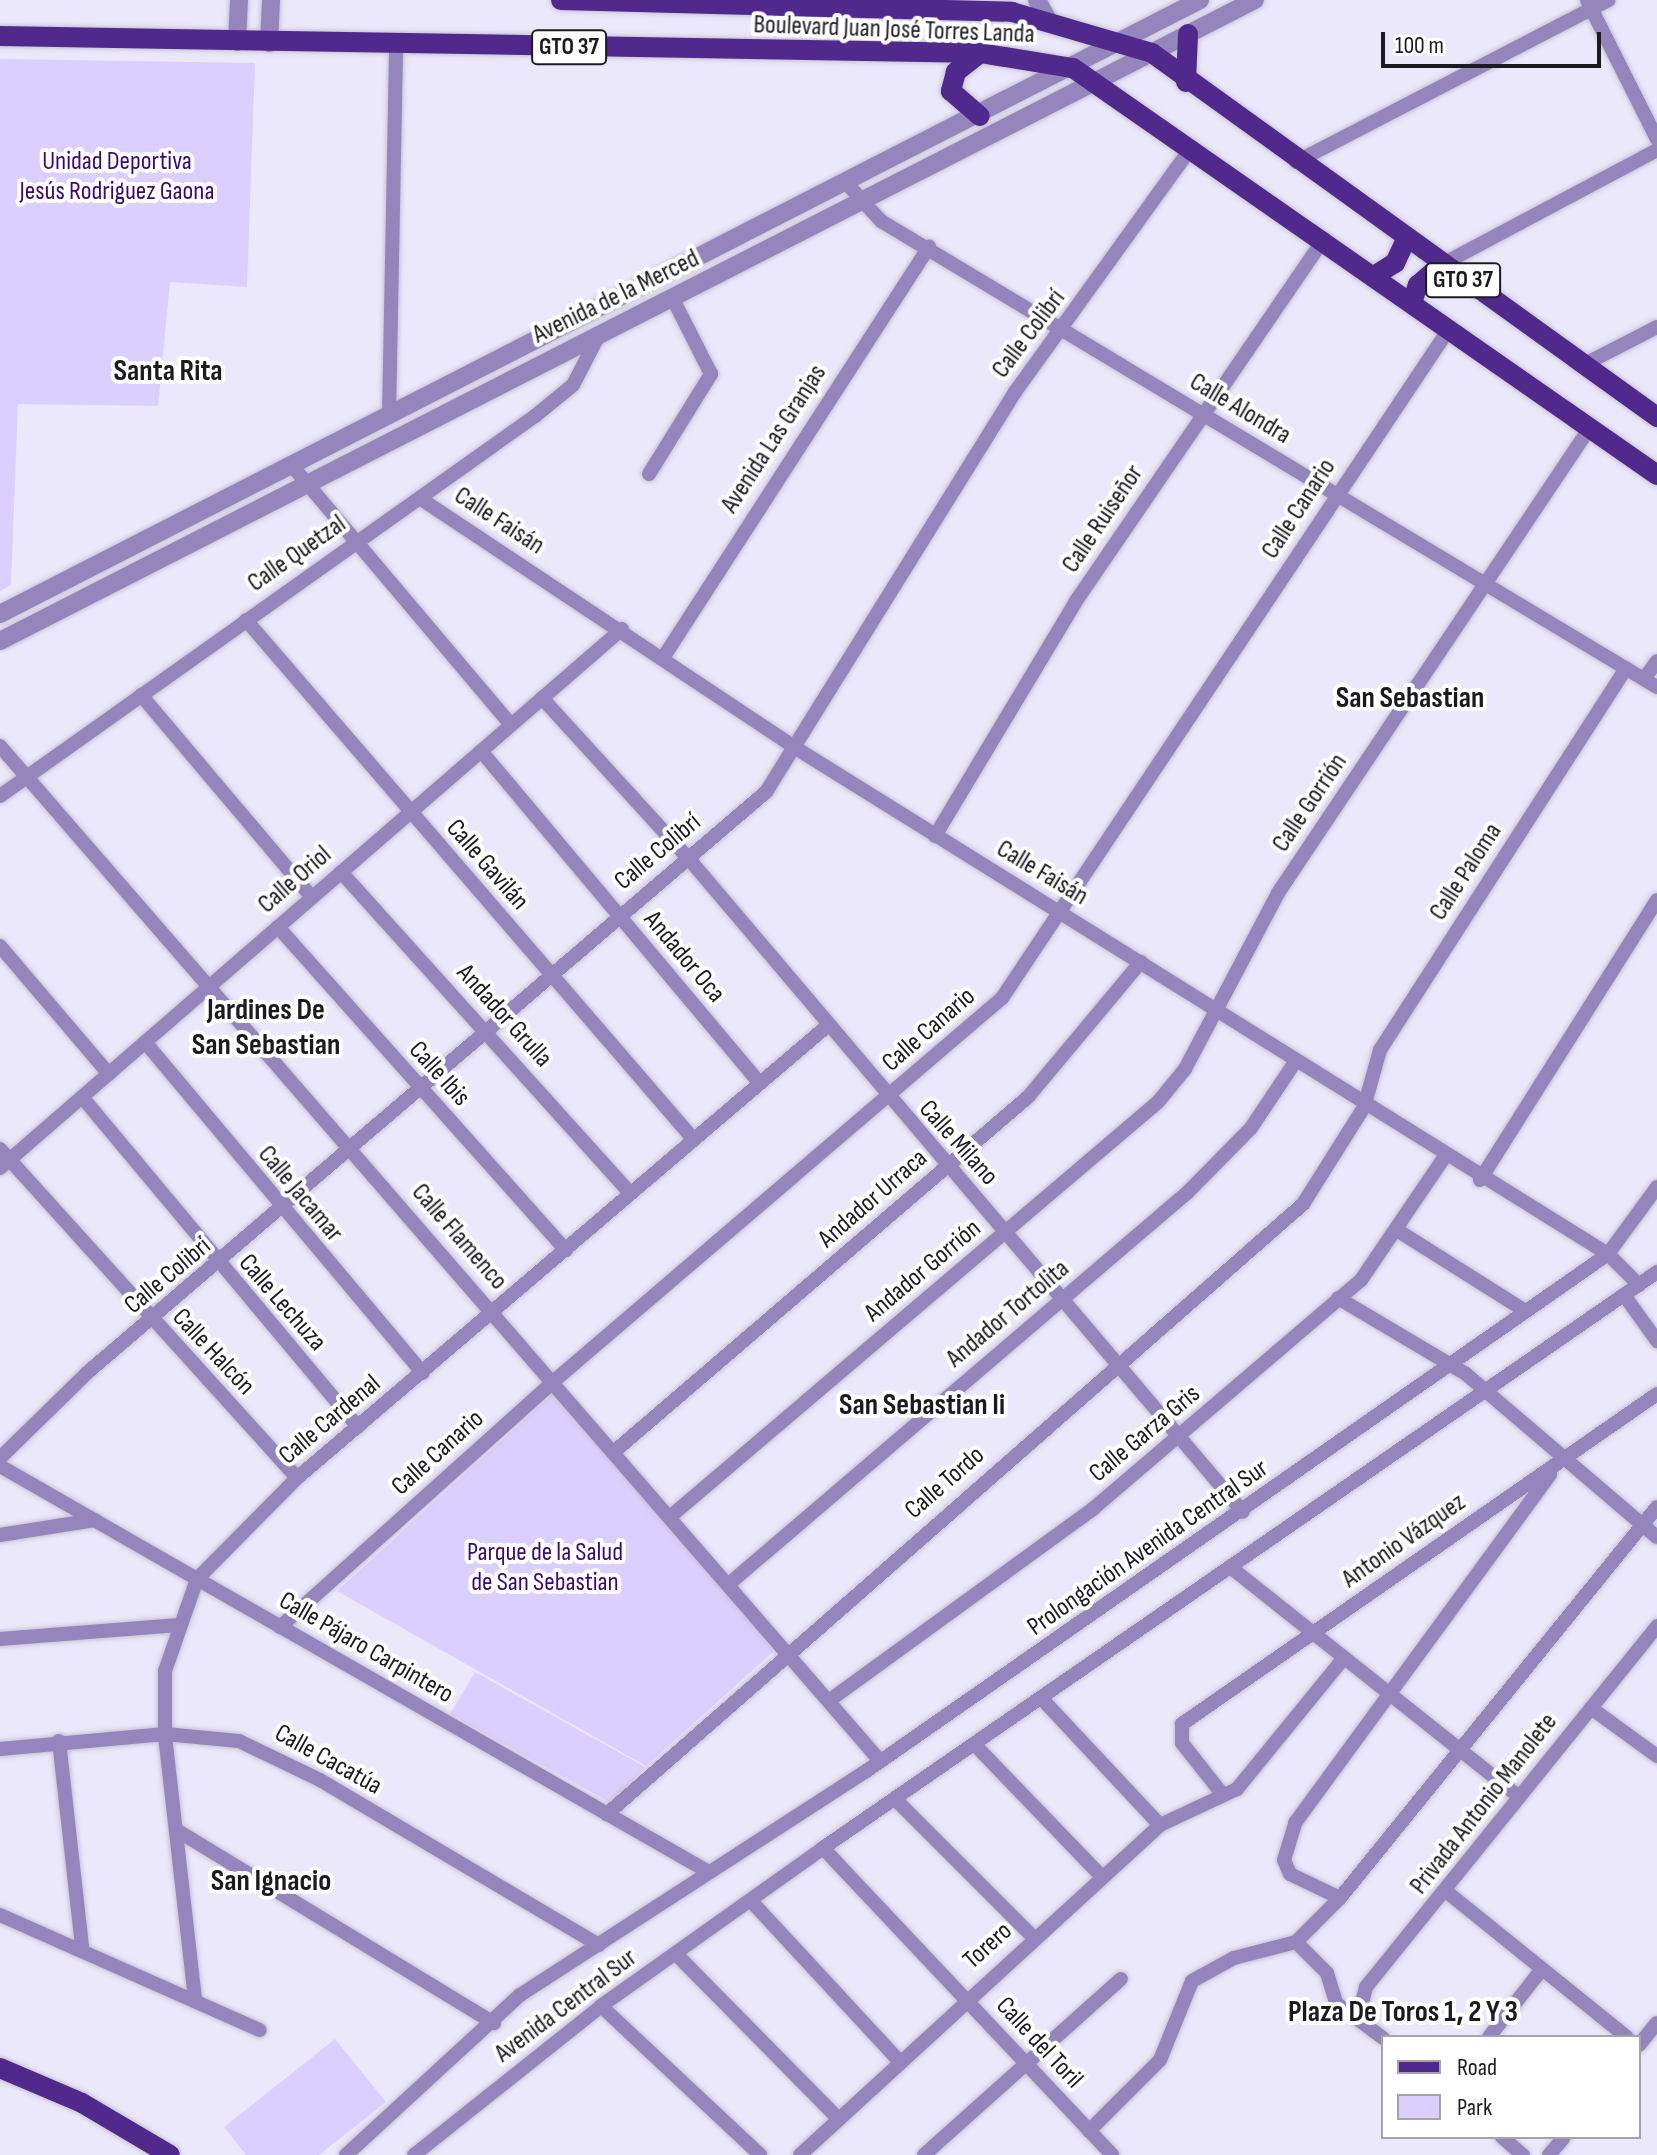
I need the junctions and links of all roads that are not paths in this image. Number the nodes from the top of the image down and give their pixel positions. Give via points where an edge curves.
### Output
1 (239, 0) edge
2 (271, 0) edge
3 (561, 0) edge
4 (977, 0) edge
5 (1037, 0) edge
6 (1200, 0) edge
7 (1255, 0) edge
8 (1608, 0) edge
9 (602, 1) edge
10 (716, 1) edge
11 (828, 2) edge
12 (1589, 4) edge
13 (957, 9) junction
14 (1048, 20) junction
15 (1188, 34) junction
16 (0, 36) edge
17 (237, 42) junction
18 (1121, 42) junction
19 (269, 43) junction
20 (396, 45) junction
21 (980, 53) junction
22 (1152, 53) junction
23 (1073, 68) junction
24 (1096, 80) junction
25 (1186, 82) junction
26 (980, 116) junction
27 (1657, 139) edge
28 (1192, 147) junction
29 (1657, 150) edge
30 (1296, 162) junction
31 (849, 186) junction
32 (863, 204) junction
33 (1324, 239) junction
34 (1406, 239) junction
35 (929, 247) junction
36 (1441, 265) junction
37 (1374, 276) junction
38 (673, 299) junction
39 (1412, 303) junction
40 (1657, 327) edge
41 (1064, 329) junction
42 (1449, 329) junction
43 (600, 333) junction
44 (1583, 365) junction
45 (1204, 415) junction
46 (389, 417) junction
47 (1657, 417) edge
48 (1589, 429) junction
49 (294, 468) junction
50 (649, 474) dead end
51 (1657, 475) edge
52 (306, 485) junction
53 (1336, 495) junction
54 (421, 499) junction
55 (355, 543) junction
56 (1485, 583) junction
57 (0, 614) edge
58 (246, 620) junction
59 (622, 629) junction
60 (0, 641) edge
61 (663, 658) junction
62 (1657, 661) edge
63 (1626, 668) junction
64 (1651, 683) edge
65 (141, 695) junction
66 (542, 698) junction
67 (511, 725) junction
68 (0, 746) edge
69 (794, 747) junction
70 (481, 751) junction
71 (30, 775) junction
72 (0, 796) edge
73 (410, 812) junction
74 (935, 836) junction
75 (689, 859) junction
76 (341, 872) junction
77 (312, 897) junction
78 (1657, 900) edge
79 (1063, 913) junction
80 (618, 916) junction
81 (278, 927) junction
82 (0, 946) edge
83 (1141, 962) junction
84 (551, 976) junction
85 (210, 986) junction
86 (1217, 1010) junction
87 (826, 1027) junction
88 (487, 1032) junction
89 (145, 1042) junction
90 (1295, 1062) junction
91 (109, 1074) junction
92 (759, 1082) junction
93 (421, 1090) junction
94 (82, 1097) junction
95 (887, 1099) junction
96 (1364, 1107) junction
97 (694, 1140) junction
98 (351, 1150) junction
99 (1444, 1158) junction
100 (3, 1159) edge
101 (947, 1166) junction
102 (1480, 1180) junction
103 (1657, 1187) edge
104 (630, 1193) junction
105 (281, 1211) junction
106 (1007, 1232) junction
107 (1400, 1232) junction
108 (566, 1250) junction
109 (218, 1266) junction
110 (1624, 1269) junction
111 (1657, 1272) edge
112 (1624, 1295) junction
113 (1064, 1298) junction
114 (1338, 1298) junction
115 (1524, 1310) junction
116 (493, 1312) junction
117 (152, 1321) junction
118 (1657, 1341) edge
119 (1121, 1363) junction
120 (1452, 1364) junction
121 (423, 1373) junction
122 (554, 1381) junction
123 (1481, 1390) junction
124 (1657, 1394) edge
125 (358, 1427) junction
126 (1182, 1435) junction
127 (615, 1451) junction
128 (0, 1458) edge
129 (1565, 1463) junction
130 (0, 1466) edge
131 (1550, 1474) junction
132 (297, 1478) junction
133 (1657, 1507) edge
134 (1243, 1512) junction
135 (671, 1516) junction
136 (95, 1520) junction
137 (1641, 1524) junction
138 (0, 1535) edge
139 (1657, 1537) edge
140 (1234, 1570) junction
141 (197, 1579) junction
142 (730, 1583) junction
143 (178, 1625) junction
144 (1657, 1626) edge
145 (280, 1627) junction
146 (1313, 1633) junction
147 (0, 1639) edge
148 (790, 1651) junction
149 (1343, 1659) junction
150 (1388, 1697) junction
151 (830, 1700) junction
152 (1043, 1700) junction
153 (1591, 1708) junction
154 (165, 1734) junction
155 (59, 1741) junction
156 (976, 1746) junction
157 (0, 1749) edge
158 (1459, 1750) junction
159 (1657, 1756) edge
160 (880, 1761) junction
161 (1223, 1795) junction
162 (1519, 1797) junction
163 (895, 1799) junction
164 (607, 1814) junction
165 (1160, 1825) junction
166 (178, 1831) junction
167 (823, 1848) junction
168 (707, 1871) junction
169 (1101, 1876) junction
170 (1447, 1892) junction
171 (1340, 1898) junction
172 (751, 1901) junction
173 (0, 1915) edge
174 (1034, 1938) junction
175 (1296, 1942) junction
176 (599, 1945) junction
177 (82, 1946) junction
178 (676, 1954) junction
179 (1542, 1969) junction
180 (1121, 1979) dead end
181 (195, 1999) junction
182 (965, 1999) junction
183 (601, 2006) junction
184 (1359, 2015) junction
185 (494, 2023) junction
186 (1657, 2023) edge
187 (260, 2030) dead end
188 (1491, 2035) edge
189 (1624, 2035) edge
190 (1381, 2036) edge
191 (1641, 2043) edge
192 (899, 2061) junction
193 (1024, 2063) junction
194 (0, 2068) edge
195 (838, 2118) junction
196 (1089, 2131) junction
197 (1504, 2139) edge
198 (1562, 2139) edge
199 (170, 2155) edge
200 (346, 2155) edge
201 (414, 2155) edge
202 (760, 2155) edge
203 (800, 2155) edge
204 (924, 2155) edge
205 (1112, 2155) edge
206 (1523, 2155) edge
207 (1549, 2155) edge

1 - 17 street
2 - 19 street
3 - 9 main road, Boulevard Juan José Torres Landa / GTO 37
4 - 13 street
5 - 14 street
6 - 18 street, Avenida de la Merced
7 - 15 street, Avenida de la Merced
8 - 12 street
9 - 10 main road, Boulevard Juan José Torres Landa / GTO 37
10 - 11 main road, Boulevard Juan José Torres Landa / GTO 37
11 - 13 main road, Boulevard Juan José Torres Landa / GTO 37
12 - 27 street
12 - 30 street
13 - 14 main road, Boulevard Juan José Torres Landa / GTO 37
14 - 18 main road, Boulevard Juan José Torres Landa / GTO 37
15 - 22 street, Avenida de la Merced
15 - 25 main road
16 - 17 main road, Boulevard Juan José Torres Landa / GTO 37
17 - 19 main road, Boulevard Juan José Torres Landa / GTO 37
18 - 22 main road, Boulevard Juan José Torres Landa / GTO 37
18 - 23 street, Avenida de la Merced
19 - 20 main road, Boulevard Juan José Torres Landa / GTO 37
20 - 21 main road, Boulevard Juan José Torres Landa / GTO 37
20 - 46 street
21 - 23 main road, Boulevard Juan José Torres Landa / GTO 37
21 - 26 main road via 956,72 951,91
22 - 24 street, Avenida de la Merced
22 - 25 main road, Boulevard Juan José Torres Landa / GTO 37
23 - 24 main road, Boulevard Juan José Torres Landa / GTO 37
23 - 26 street, Avenida de la Merced
24 - 28 main road, Boulevard Juan José Torres Landa / GTO 37
24 - 32 street, Avenida de la Merced
25 - 30 main road, Boulevard Juan José Torres Landa / GTO 37
26 - 31 street, Avenida de la Merced
28 - 33 main road, Boulevard Juan José Torres Landa / GTO 37
28 - 41 street, Calle Colibrí
29 - 36 street
30 - 34 main road, Boulevard Juan José Torres Landa / GTO 37
31 - 32 street, Calle Alondra
31 - 46 street, Avenida de la Merced
32 - 35 street, Calle Alondra
32 - 38 street, Avenida de la Merced
33 - 37 main road, Boulevard Juan José Torres Landa / GTO 37
33 - 45 street, Calle Ruiseñor
34 - 36 main road, Boulevard Juan José Torres Landa / GTO 37
34 - 37 main road via 1395,263
35 - 41 street, Calle Alondra
35 - 61 street, Avenida Las Granjas
36 - 39 main road via 1422,279
36 - 44 main road, Boulevard Juan José Torres Landa / GTO 37
37 - 39 main road, Boulevard Juan José Torres Landa / GTO 37
38 - 43 street, Avenida de la Merced
38 - 50 street via 711,374
39 - 42 main road, Boulevard Juan José Torres Landa / GTO 37
40 - 44 street
41 - 45 street, Calle Alondra
41 - 69 street, Calle Colibrí via 913,548
42 - 48 main road, Boulevard Juan José Torres Landa / GTO 37
42 - 53 street, Calle Canario
43 - 52 street, Avenida de la Merced
43 - 54 street, Calle Quetzal via 573,385
44 - 47 main road, Boulevard Juan José Torres Landa / GTO 37
45 - 53 street, Calle Alondra
45 - 74 street, Calle Ruiseñor via 1076,601
46 - 49 street, Avenida de la Merced
48 - 51 main road, Boulevard Juan José Torres Landa / GTO 37
48 - 56 street, Calle Gorrión
49 - 52 street
49 - 57 street, Avenida de la Merced
52 - 55 street
52 - 60 street, Avenida de la Merced
53 - 56 street, Calle Alondra
53 - 79 street, Calle Canario
54 - 55 street, Calle Quetzal
54 - 59 street, Calle Faisán
55 - 58 street, Calle Quetzal
55 - 67 street
56 - 63 street, Calle Alondra
56 - 86 street, Calle Gorrión via 1278,893
58 - 65 street, Calle Quetzal
58 - 73 street, Calle Gavilán
59 - 61 street, Calle Faisán
59 - 66 street, Calle Oriol
61 - 69 street, Calle Faisán
62 - 64 street
63 - 64 street, Calle Alondra
63 - 96 street, Calle Paloma via 1380,1050
65 - 71 street, Calle Quetzal
65 - 77 street
66 - 67 street, Calle Oriol
66 - 75 street, Calle Milano
67 - 70 street, Calle Oriol
68 - 71 street, Calle Flamenco
69 - 74 street, Calle Faisán
69 - 75 street, Calle Colibrí via 766,792
70 - 73 street, Calle Oriol
70 - 80 street, Andador Oca
71 - 72 street, Calle Quetzal
71 - 85 street, Calle Flamenco
73 - 76 street, Calle Oriol
73 - 84 street, Calle Gavilán
74 - 79 street, Calle Faisán
75 - 80 street, Calle Colibrí
75 - 87 street, Calle Milano
76 - 77 street, Calle Oriol
76 - 88 street, Andador Grulla
77 - 81 street, Calle Oriol
78 - 102 street
79 - 83 street, Calle Faisán
79 - 95 street, Calle Canario via 1002,998
80 - 84 street, Calle Colibrí
80 - 92 street, Andador Oca
81 - 85 street, Calle Oriol
81 - 93 street, Calle Ibis
82 - 91 street
83 - 86 street, Calle Faisán
83 - 101 street, Andador Urraca via 1061,1065
84 - 88 street, Calle Colibrí
84 - 97 street, Calle Gavilán
85 - 89 street, Calle Oriol
85 - 98 street, Calle Flamenco
86 - 90 street, Calle Faisán
86 - 106 street, Andador Gorrión via 1158,1102
87 - 92 street, Calle Cardenal
87 - 95 street, Calle Milano
88 - 93 street, Calle Colibrí
88 - 104 street, Andador Grulla
89 - 91 street, Calle Oriol
89 - 105 street, Calle Jacamar
90 - 96 street, Calle Faisán
90 - 113 street, Andador Tortolita via 1224,1158
91 - 94 street, Calle Oriol
92 - 97 street, Calle Cardenal
93 - 98 street, Calle Colibrí
93 - 108 street, Calle Ibis
94 - 100 street, Calle Oriol
94 - 109 street, Calle Lechuza
95 - 101 street, Calle Milano
95 - 122 street, Calle Canario
96 - 99 street, Calle Faisán
96 - 119 street, Calle Tordo via 1303,1204
97 - 104 street, Calle Cardenal
98 - 105 street, Calle Colibrí
98 - 116 street, Calle Flamenco
99 - 102 street, Calle Faisán
99 - 107 street, Calle Garza Gris
100 - 117 street, Calle Halcón
101 - 106 street, Calle Milano
101 - 127 street, Andador Urraca
102 - 110 street, Calle Faisán
103 - 110 street
104 - 108 street, Calle Cardenal
105 - 109 street, Calle Colibrí
105 - 121 street, Calle Jacamar
106 - 113 street, Calle Milano
106 - 135 street, Andador Gorrión
107 - 114 street, Calle Garza Gris
107 - 115 street
108 - 116 street, Calle Cardenal
109 - 117 street, Calle Colibrí
109 - 125 street, Calle Lechuza
110 - 111 street
110 - 112 street
110 - 115 street, Prolongación Avenida Central Sur
112 - 118 street
112 - 123 street
113 - 119 street, Calle Milano
113 - 142 street, Andador Tortolita
114 - 120 street
114 - 126 street, Calle Garza Gris
115 - 120 street, Prolongación Avenida Central Sur
116 - 121 street, Calle Cardenal
116 - 122 street, Calle Flamenco
117 - 128 street, Calle Colibrí
117 - 132 street, Calle Halcón
119 - 126 street, Calle Milano
119 - 148 street, Calle Tordo
120 - 123 street
120 - 134 street, Prolongación Avenida Central Sur
121 - 125 street, Calle Cardenal
122 - 127 street, Calle Flamenco
122 - 145 street, Calle Canario
123 - 129 street
123 - 140 street
124 - 129 street, Antonio Vázquez
125 - 132 street, Calle Cardenal
126 - 134 street, Calle Milano
126 - 151 street, Calle Garza Gris via 1071,1526
127 - 135 street, Calle Flamenco
129 - 131 street, Antonio Vázquez
129 - 137 street
130 - 136 street, Calle Pájaro Carpintero
131 - 146 street, Antonio Vázquez
131 - 150 street
132 - 141 street, Calle Cardenal
133 - 137 street
134 - 160 street, Prolongación Avenida Central Sur
135 - 142 street, Calle Flamenco
136 - 138 street
136 - 141 street, Calle Pájaro Carpintero
137 - 139 street
137 - 158 street
140 - 146 street
140 - 152 street
141 - 143 street, Calle Cardenal
141 - 145 street, Calle Pájaro Carpintero
142 - 148 street, Calle Flamenco
143 - 147 street
143 - 154 street, Calle Cardenal via 165,1671
144 - 153 street, Privada Antonio Manolete
145 - 164 street, Calle Pájaro Carpintero
146 - 149 street
146 - 161 street, Antonio Vázquez via 1179,1728 1182,1743
148 - 151 street, Calle Flamenco
148 - 164 street, Calle Tordo
149 - 150 street
149 - 161 street, Torero via 1256,1770
150 - 158 street
150 - 171 street via 1286,1843 1290,1874
151 - 160 street, Calle Flamenco
152 - 156 street
152 - 165 street
153 - 159 street
153 - 162 street, Privada Antonio Manolete
154 - 155 street, Calle Cacatúa
154 - 166 street, Calle Cardenal
154 - 176 street, Calle Cacatúa via 219,1736 266,1751
155 - 157 street, Calle Cacatúa
155 - 177 street
156 - 163 street
156 - 169 street
158 - 162 street
158 - 171 street
160 - 168 street, Prolongación Avenida Central Sur
161 - 165 street, Torero
162 - 170 street, Privada Antonio Manolete
163 - 167 street
163 - 174 street
164 - 168 street, Calle Pájaro Carpintero
165 - 169 street, Torero
166 - 181 street, Calle Cardenal
166 - 185 street
167 - 172 street
167 - 182 street, Calle del Toril
168 - 176 street, Prolongación Avenida Central Sur
169 - 174 street, Torero
170 - 179 street
170 - 184 street, Privada Antonio Manolete via 1366,1987
171 - 175 street
172 - 178 street, Avenida Central Sur
172 - 192 street
173 - 177 street
174 - 182 street, Torero
175 - 184 street via 1327,1973 1336,2003
175 - 196 street via 1234,1958 1192,1981 1171,2042
176 - 185 street, Prolongación Avenida Central Sur via 520,1995
177 - 181 street
178 - 183 street, Avenida Central Sur
178 - 195 street
179 - 188 street
179 - 189 street
180 - 193 street
181 - 187 street
182 - 192 street, Torero
182 - 193 street, Calle del Toril
183 - 201 street, Avenida Central Sur
183 - 202 street
184 - 190 street
185 - 200 street, Prolongación Avenida Central Sur
186 - 191 street
192 - 195 street, Torero
193 - 196 street, Calle del Toril
193 - 204 street
194 - 199 main road via 82,2103
195 - 203 street, Torero
196 - 205 street, Calle del Toril
197 - 206 street
198 - 207 street

